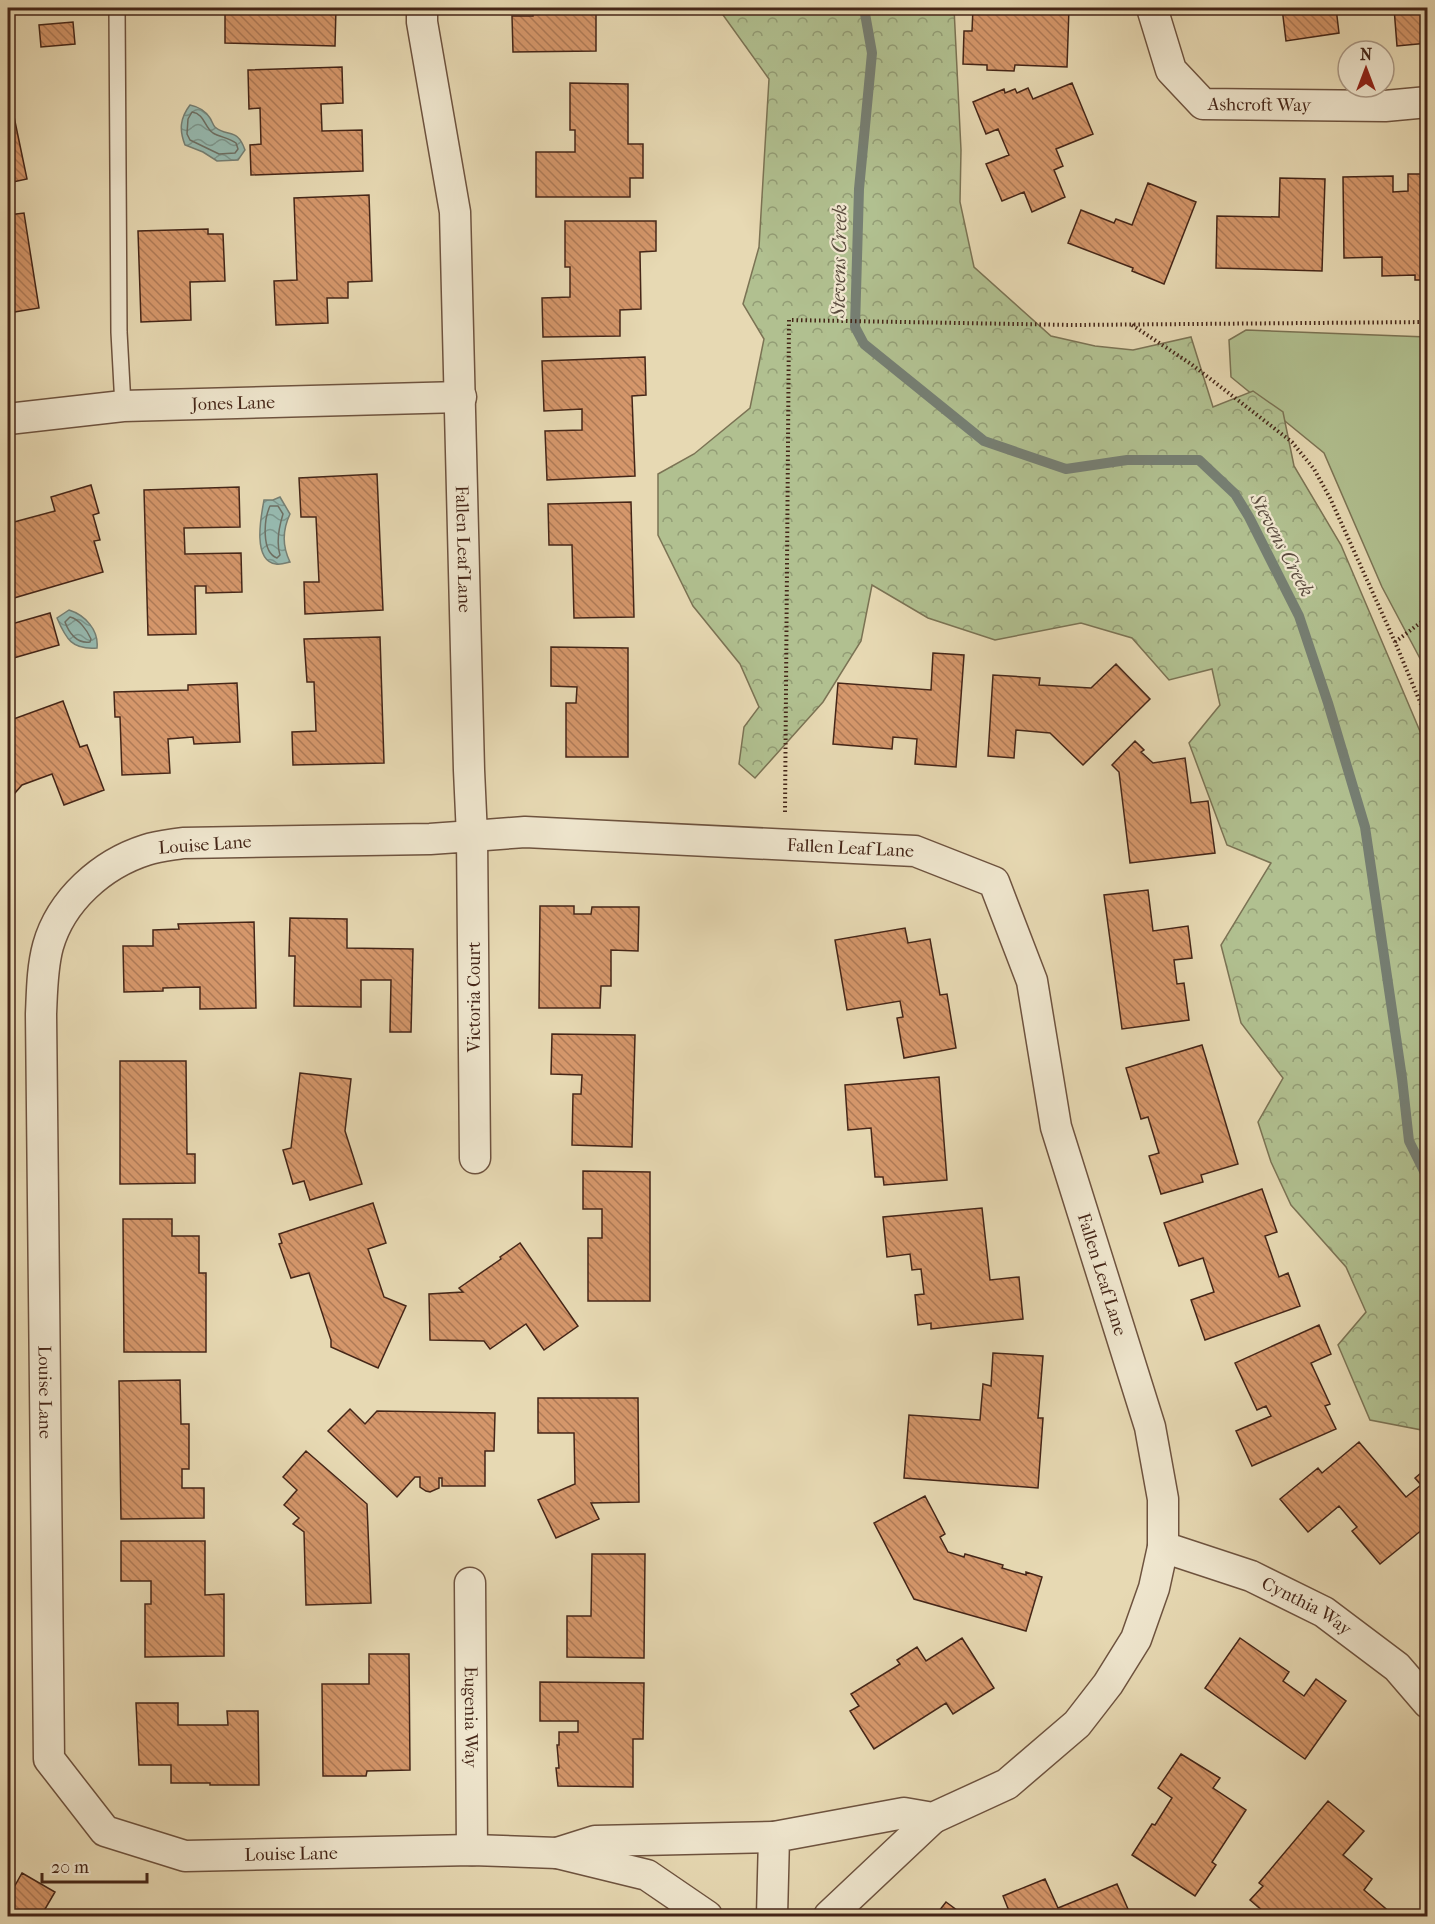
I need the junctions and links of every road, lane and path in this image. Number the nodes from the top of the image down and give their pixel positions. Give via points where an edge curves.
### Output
1 (117, 8) edge
2 (422, 8) edge
3 (1152, 8) edge
4 (1428, 102) edge
5 (1428, 322) edge
6 (1131, 325) junction
7 (461, 397) junction
8 (123, 406) junction
9 (8, 419) edge
10 (1428, 617) edge
11 (1395, 642) junction
12 (1428, 722) edge
13 (472, 836) junction
14 (785, 844) junction
15 (475, 1158) dead end
16 (1163, 1546) junction
17 (470, 1583) dead end
18 (1428, 1703) edge
19 (933, 1818) junction
20 (774, 1837) junction
21 (472, 1850) junction
22 (557, 1853) junction
23 (707, 1917) edge
24 (772, 1917) edge
25 (829, 1917) edge

1 - 8 lane
2 - 7 street, Fallen Leaf Lane via 455,212
3 - 4 street, Ashcroft Way via 1171,70 1203,104 1385,106
5 - 6 path
6 - 11 path via 1191,364 1292,442 1314,469 1330,498
6 - 14 path via 789,320
7 - 8 street, Jones Lane
7 - 13 street, Fallen Leaf Lane
8 - 9 street, Jones Lane
10 - 11 path
11 - 12 path
13 - 14 street, Fallen Leaf Lane via 525,832
13 - 15 street, Victoria Court
13 - 21 street, Louise Lane via 183,843 146,850 112,866 83,887 62,914 48,945 41,1014 49,1759 105,1831 185,1856
14 - 16 street, Fallen Leaf Lane via 915,851 994,882 1032,981 1056,1127 1150,1426 1163,1498
16 - 18 street, Cynthia Way via 1251,1576 1324,1612 1397,1667
16 - 19 street, Fallen Leaf Lane via 1154,1588 1136,1639 1077,1724 1007,1784
17 - 21 street, Eugenia Way
19 - 20 street via 904,1813
19 - 25 street, Fallen Leaf Lane
20 - 22 street, Louise Lane via 596,1841
20 - 24 street
21 - 22 street, Louise Lane
22 - 23 street, Louise Lane via 647,1875

